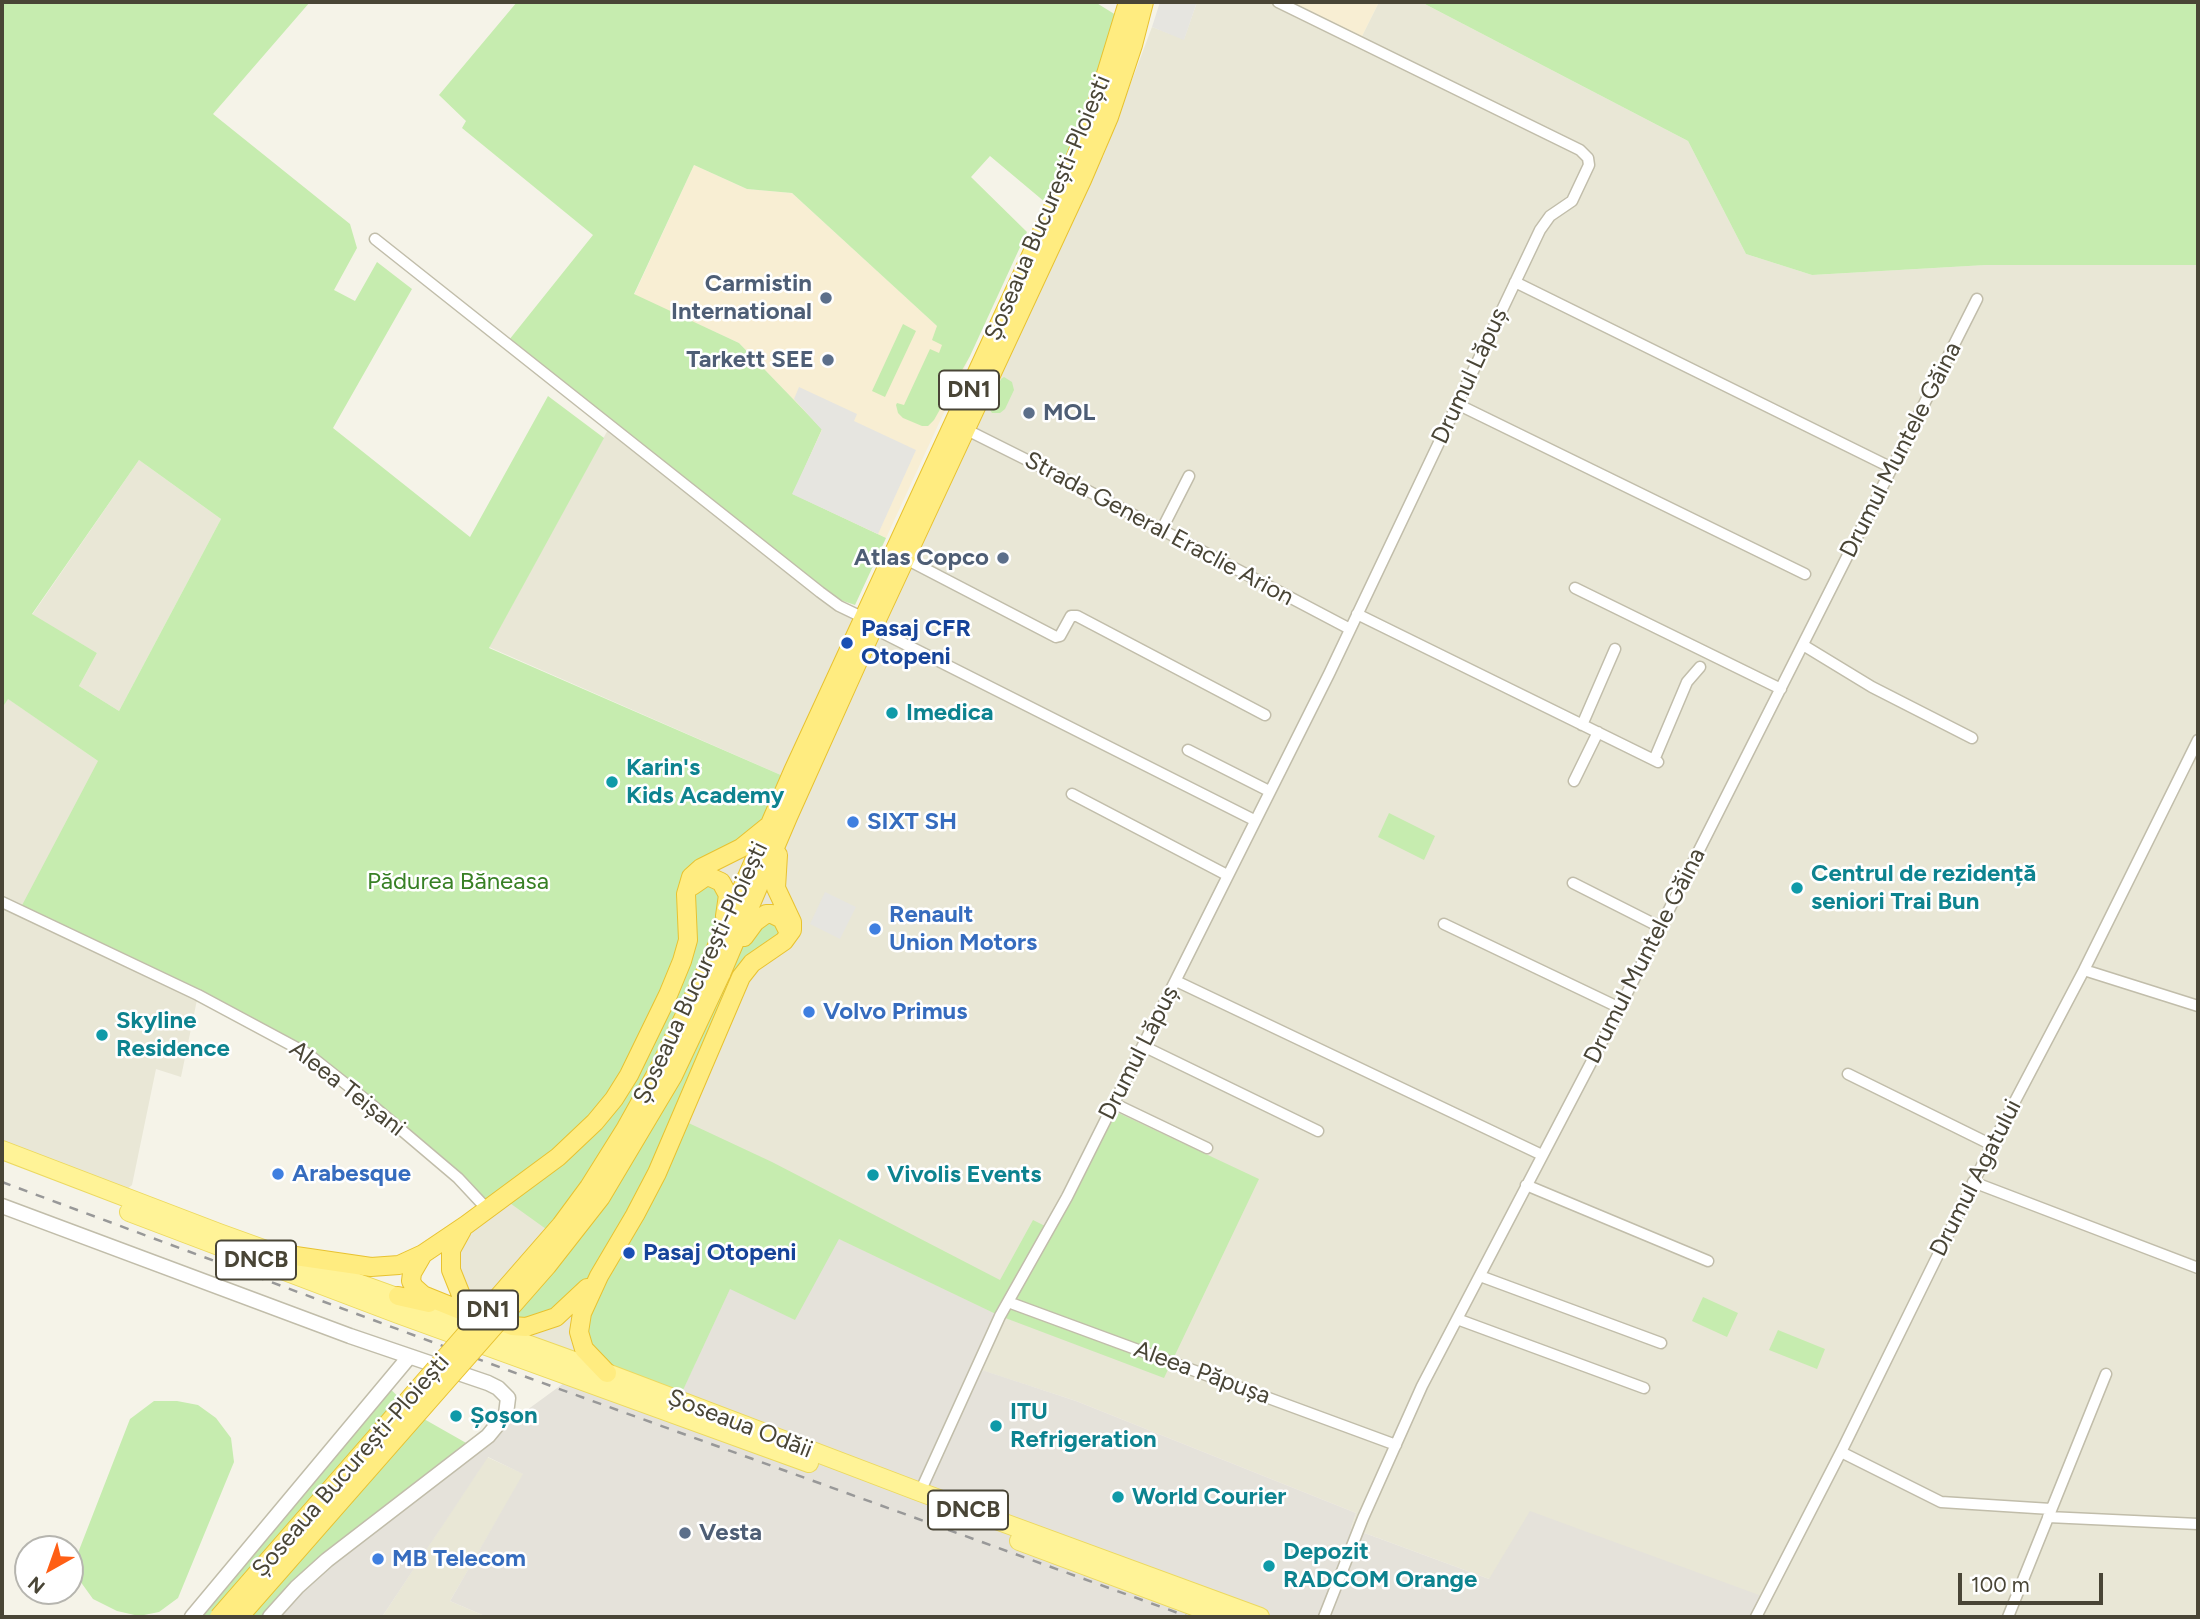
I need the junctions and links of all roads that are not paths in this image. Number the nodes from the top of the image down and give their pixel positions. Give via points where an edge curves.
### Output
1 (1128, 2) edge
2 (1144, 2) edge
3 (1278, 2) edge
4 (374, 239) dead end
5 (1515, 282) junction
6 (1977, 299) dead end
7 (1457, 404) junction
8 (967, 430) junction
9 (1892, 468) junction
10 (1189, 476) dead end
11 (1161, 531) junction
12 (906, 559) junction
13 (1805, 575) dead end
14 (1575, 588) dead end
15 (1357, 614) junction
16 (869, 623) junction
17 (1350, 629) junction
18 (1803, 645) junction
19 (1615, 649) dead end
20 (1700, 667) dead end
21 (1781, 689) junction
22 (1265, 715) dead end
23 (1582, 725) junction
24 (1598, 732) junction
25 (1972, 738) dead end
26 (2198, 740) edge
27 (1188, 750) dead end
28 (1574, 782) dead end
29 (1269, 791) junction
30 (1072, 794) dead end
31 (1254, 820) junction
32 (775, 830) junction
33 (1227, 875) junction
34 (1573, 883) dead end
35 (685, 894) junction
36 (2, 902) edge
37 (1444, 924) dead end
38 (1660, 928) junction
39 (788, 937) junction
40 (724, 950) junction
41 (2084, 970) junction
42 (714, 971) junction
43 (1176, 981) junction
44 (2198, 1006) edge
45 (1620, 1008) junction
46 (1143, 1046) junction
47 (1848, 1074) dead end
48 (1113, 1103) junction
49 (1318, 1131) dead end
50 (1992, 1145) junction
51 (1207, 1148) dead end
52 (2, 1150) edge
53 (1542, 1155) junction
54 (2, 1163) edge
55 (1973, 1182) junction
56 (1526, 1185) junction
57 (116, 1201) junction
58 (2, 1206) edge
59 (487, 1209) junction
60 (466, 1225) junction
61 (275, 1253) junction
62 (421, 1257) junction
63 (1708, 1261) dead end
64 (451, 1264) junction
65 (2198, 1268) edge
66 (599, 1276) junction
67 (1480, 1276) junction
68 (590, 1295) junction
69 (1008, 1303) junction
70 (398, 1305) junction
71 (461, 1307) junction
72 (1457, 1319) junction
73 (1661, 1343) dead end
74 (409, 1357) junction
75 (607, 1373) junction
76 (2106, 1374) dead end
77 (1644, 1388) dead end
78 (1396, 1446) junction
79 (1841, 1452) junction
80 (920, 1492) junction
81 (2050, 1513) junction
82 (2198, 1524) edge
83 (192, 1617) edge
84 (219, 1617) edge
85 (239, 1617) edge
86 (270, 1617) edge
87 (1223, 1617) edge
88 (1260, 1617) edge
89 (1324, 1617) edge
90 (1756, 1617) edge
91 (2007, 1617) edge

1 - 16 highway, Șoseaua București-Ploiești / DN1 via 1095,110 1070,171
2 - 8 highway, Șoseaua București-Ploiești / DN1 via 1109,117
3 - 5 street, Drumul Lăpuș via 1580,150 1588,158 1572,201 1550,216 1540,230
4 - 16 street via 820,592
5 - 7 street, Drumul Lăpuș
5 - 9 street
6 - 9 street, Drumul Muntele Găina
7 - 13 street
7 - 15 street, Drumul Lăpuș
8 - 11 street, Strada General Eraclie Arion
8 - 12 highway, Șoseaua București-Ploiești / DN1
9 - 18 street, Drumul Muntele Găina
10 - 11 street
11 - 17 street, Strada General Eraclie Arion
12 - 16 highway, Șoseaua București-Ploiești / DN1
12 - 22 street via 1055,636 1060,636 1071,616 1077,616
14 - 21 street
15 - 17 street, Drumul Lăpuș
15 - 23 street
16 - 31 street
16 - 32 highway, Șoseaua București-Ploiești / DN1
17 - 29 street, Drumul Lăpuș
18 - 21 street, Drumul Muntele Găina
18 - 25 street via 1872,687
19 - 23 street
20 - 24 street via 1687,682 1656,761
21 - 38 street, Drumul Muntele Găina
23 - 24 street
24 - 28 street
26 - 41 street, Drumul Agatului
27 - 29 street
29 - 31 street, Drumul Lăpuș
30 - 33 street
31 - 33 street, Drumul Lăpuș
32 - 35 highway via 695,872
32 - 39 highway via 778,895 792,922
32 - 40 highway, Șoseaua București-Ploiești / DN1
33 - 43 street, Drumul Lăpuș
34 - 38 street
35 - 40 highway via 705,877 724,886 729,895
35 - 59 highway via 688,930 682,961 624,1084 567,1149
36 - 59 street, Aleea Teișani via 198,995 308,1054 458,1178
37 - 45 street
38 - 45 street, Drumul Muntele Găina
39 - 40 highway via 782,919 766,914
39 - 66 highway via 752,963 741,977 652,1182
40 - 42 highway, Șoseaua București-Ploiești / DN1
41 - 44 street
41 - 50 street, Drumul Agatului
42 - 84 highway, Șoseaua București-Ploiești / DN1, bridge via 626,1128 568,1215
42 - 85 highway, Șoseaua București-Ploiești / DN1, bridge via 673,1076 601,1197 547,1266
43 - 46 street, Drumul Lăpuș
43 - 53 street
45 - 53 street, Drumul Muntele Găina
46 - 48 street, Drumul Lăpuș
46 - 49 street
47 - 50 street
48 - 51 street
48 - 69 street, Drumul Lăpuș
50 - 55 street, Drumul Agatului
52 - 57 main road, DNCB
53 - 56 street, Drumul Muntele Găina
54 - 57 main road, DNCB
55 - 65 street
55 - 79 street, Drumul Agatului
56 - 63 street
56 - 67 street, Drumul Muntele Găina
57 - 61 main road, Șoseaua Odăii / DNCB
57 - 70 main road, DNCB
58 - 74 street
59 - 60 highway
60 - 62 highway
60 - 64 highway via 454,1242
61 - 62 highway via 381,1268
61 - 70 main road, Șoseaua Odăii / DNCB
62 - 64 highway via 419,1283 432,1291 444,1285
62 - 71 highway via 412,1273 414,1287 423,1295
64 - 71 highway
66 - 68 highway
66 - 71 highway via 565,1311 537,1325 512,1326
67 - 72 street, Drumul Muntele Găina
67 - 73 street
68 - 71 highway via 557,1324 534,1332 513,1331
68 - 75 highway via 580,1323 581,1342
69 - 78 street, Aleea Păpușa
69 - 80 street, Drumul Lăpuș
70 - 71 highway
70 - 75 main road, Șoseaua Odăii / DNCB
70 - 87 main road, Șoseaua Odăii / DNCB
72 - 77 street
72 - 78 street, Drumul Muntele Găina
74 - 83 street
74 - 86 street via 498,1388 508,1398 506,1414 475,1448 311,1574
75 - 80 main road, Șoseaua Odăii / DNCB
76 - 81 street
78 - 89 street, Drumul Muntele Găina
79 - 81 street via 1941,1502
79 - 90 street, Drumul Agatului
80 - 88 main road, Șoseaua Odăii / DNCB
81 - 82 street
81 - 91 street

